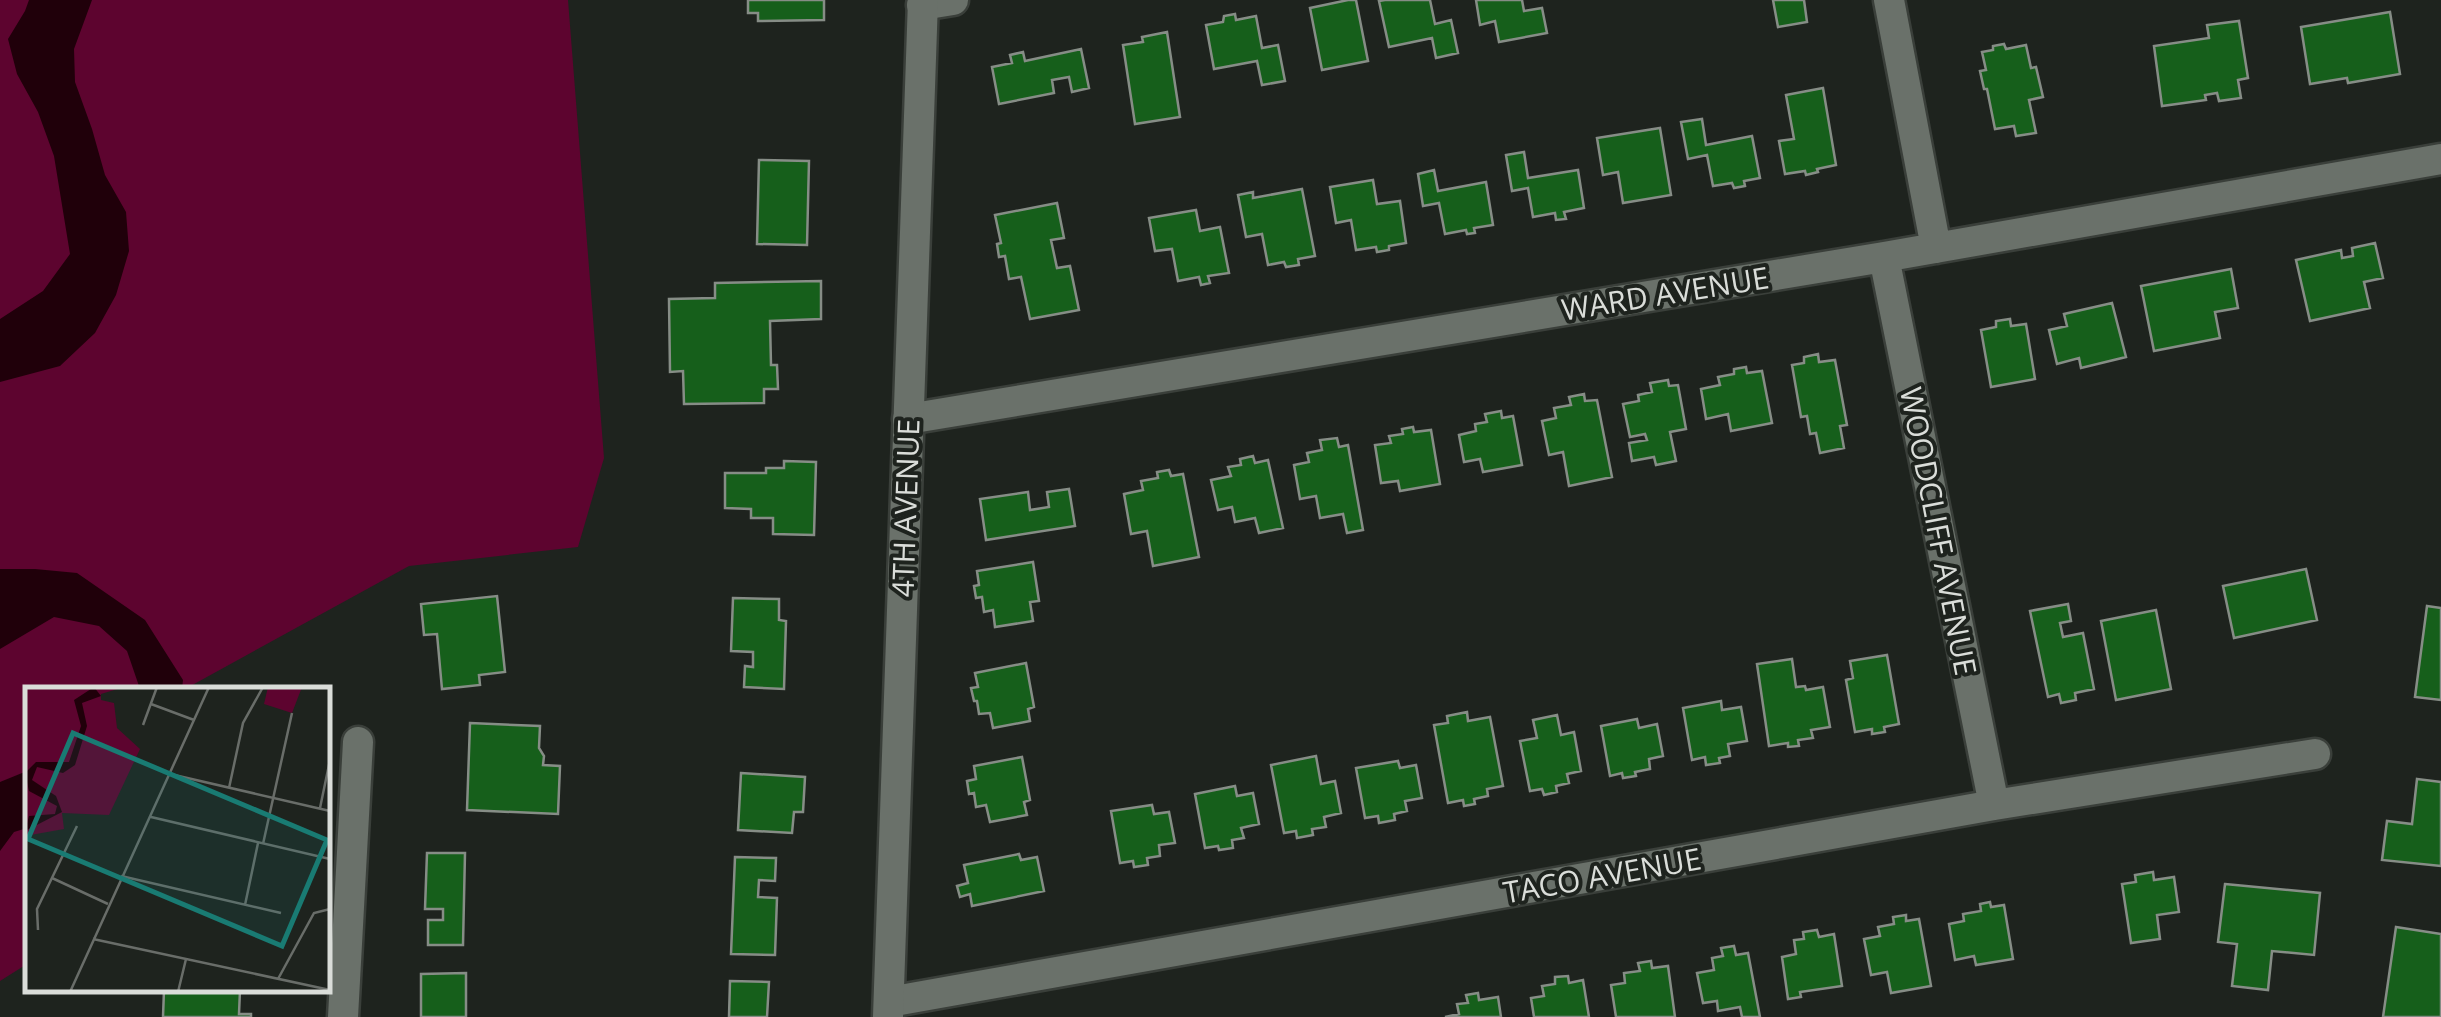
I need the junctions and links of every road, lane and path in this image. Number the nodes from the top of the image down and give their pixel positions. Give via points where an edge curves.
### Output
1 (1889, 0) edge
2 (933, 2) edge
3 (2431, 161) edge
4 (1936, 248) junction
5 (1884, 257) junction
6 (908, 418) junction
7 (358, 742) dead end
8 (2315, 754) dead end
9 (1994, 805) junction
10 (889, 1010) edge
11 (343, 1017) edge

1 - 4 street
2 - 6 street, 4TH AVENUE
3 - 4 street, WARD AVENUE
4 - 5 street, WARD AVENUE
5 - 6 street, WARD AVENUE
5 - 9 street, WOODCLIFF AVENUE
6 - 10 street, 4TH AVENUE
7 - 11 street
8 - 9 street, TACO AVENUE
9 - 10 street, TACO AVENUE

